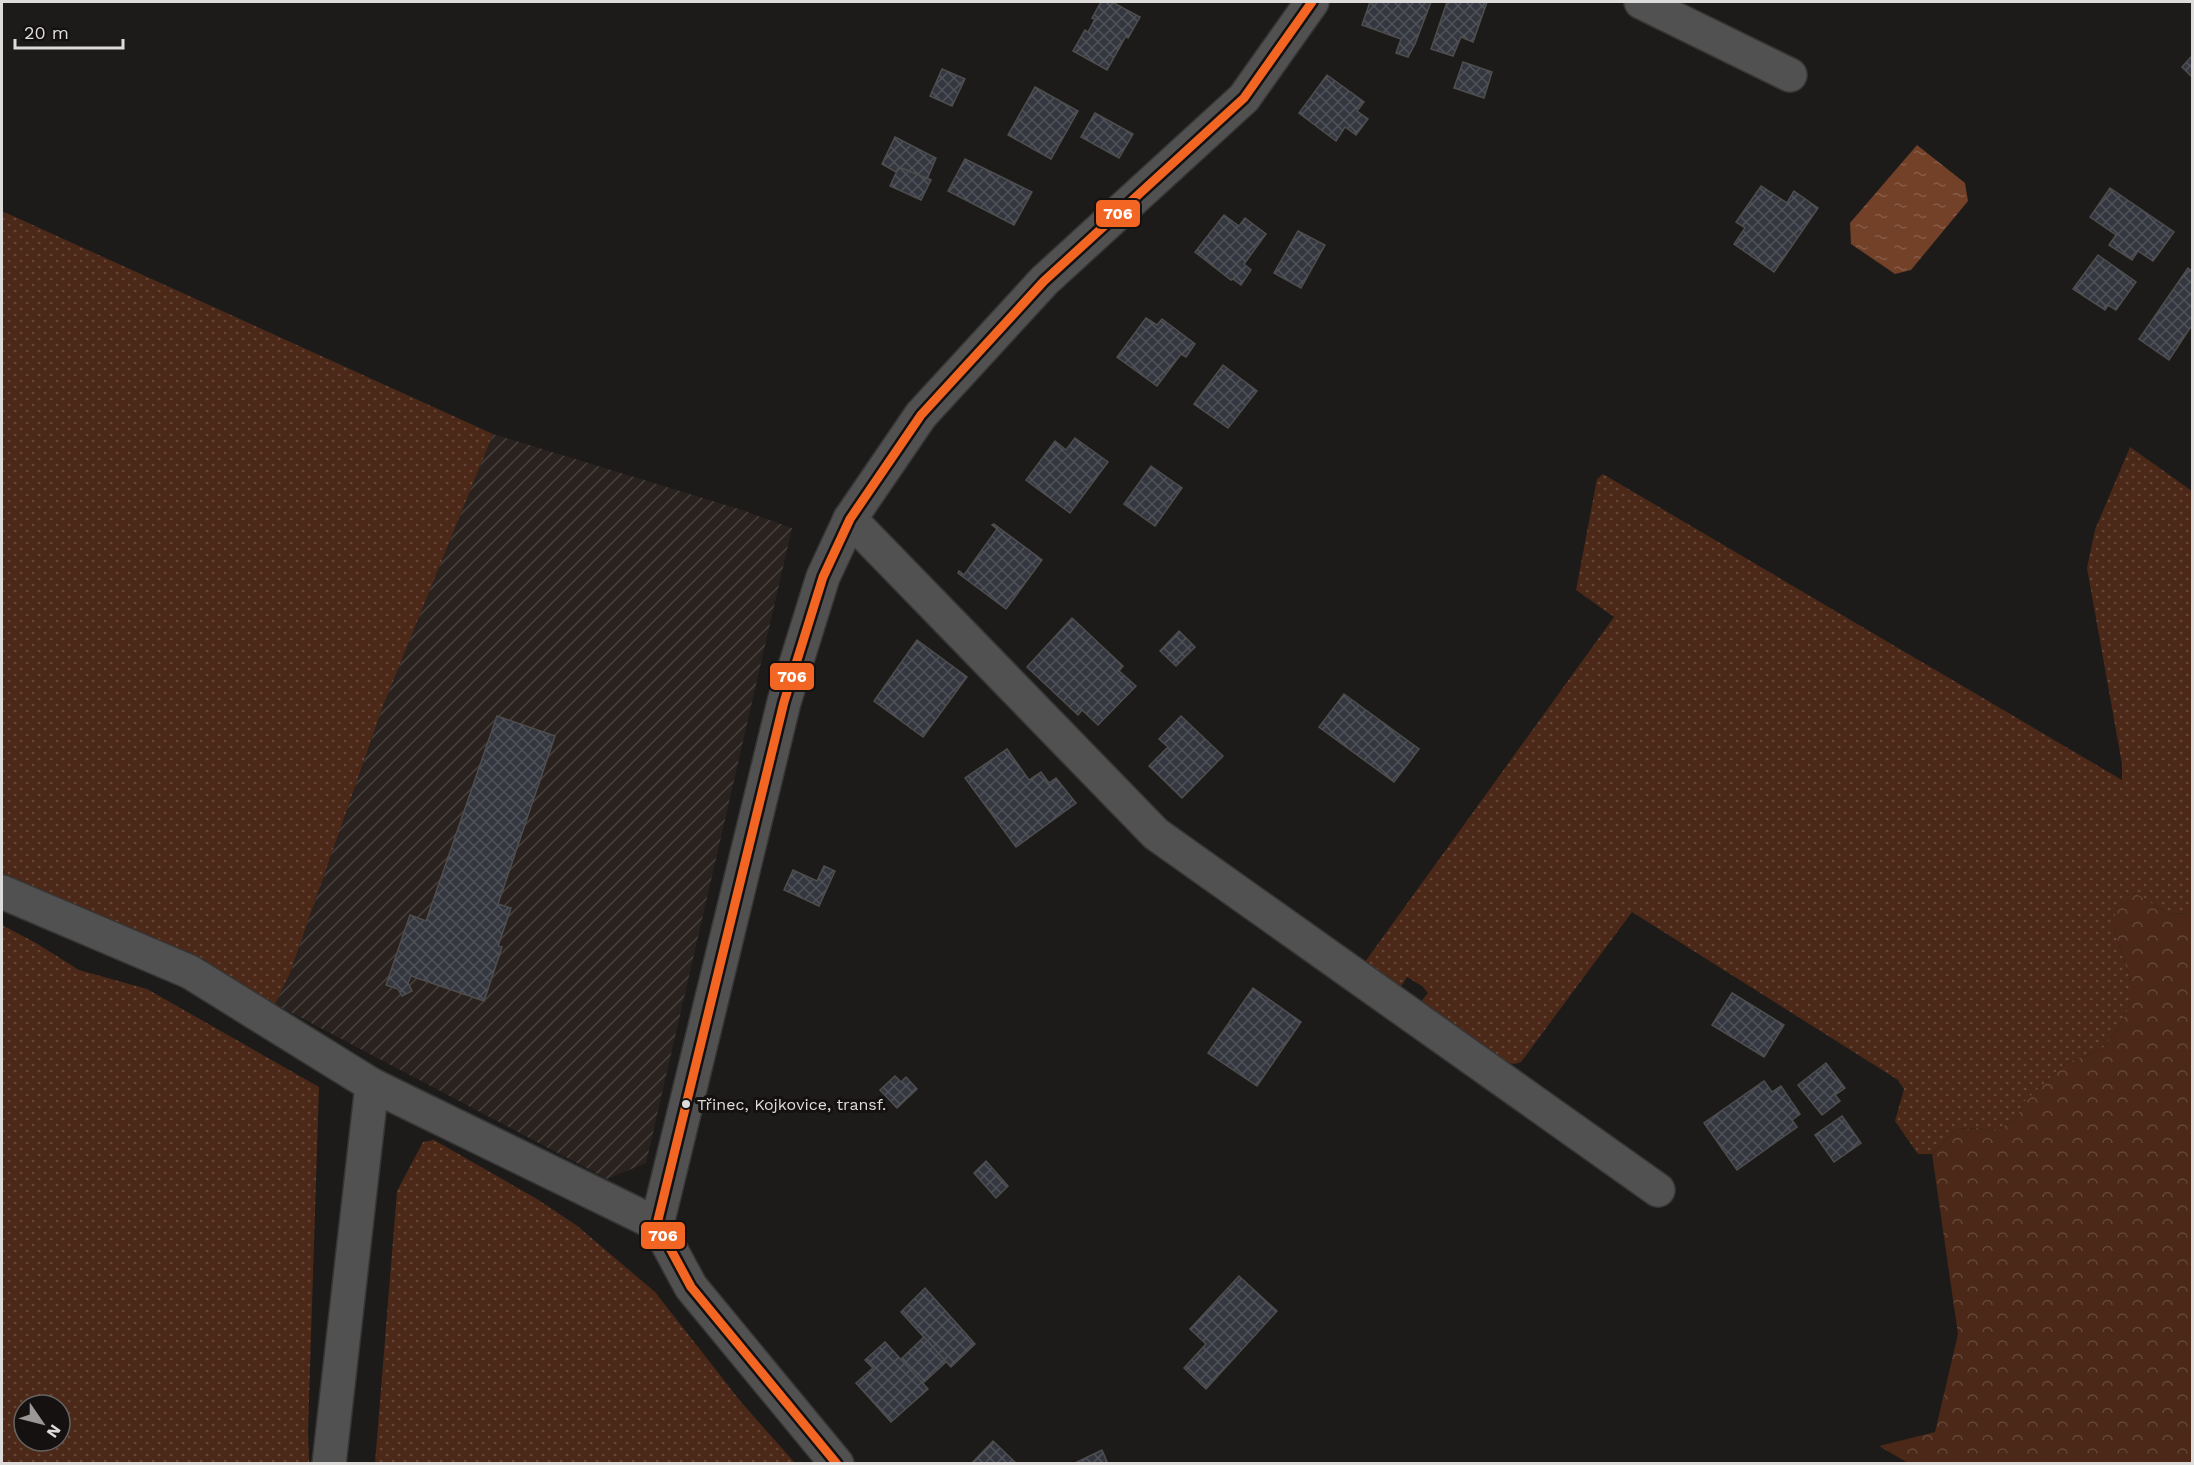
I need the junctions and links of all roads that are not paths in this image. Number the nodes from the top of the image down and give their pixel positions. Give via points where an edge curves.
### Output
1 (1312, 2) edge
2 (1641, 2) edge
3 (1791, 75) dead end
4 (850, 519) junction
5 (2, 892) edge
6 (372, 1085) junction
7 (1658, 1190) dead end
8 (657, 1224) junction
9 (329, 1464) edge
10 (837, 1464) edge

1 - 4 street via 1244,98 1044,281 921,415
2 - 3 street
4 - 7 street via 1156,834
4 - 8 street via 823,577 784,702
5 - 6 street via 190,972
6 - 8 street
6 - 9 street
8 - 10 street via 691,1287

